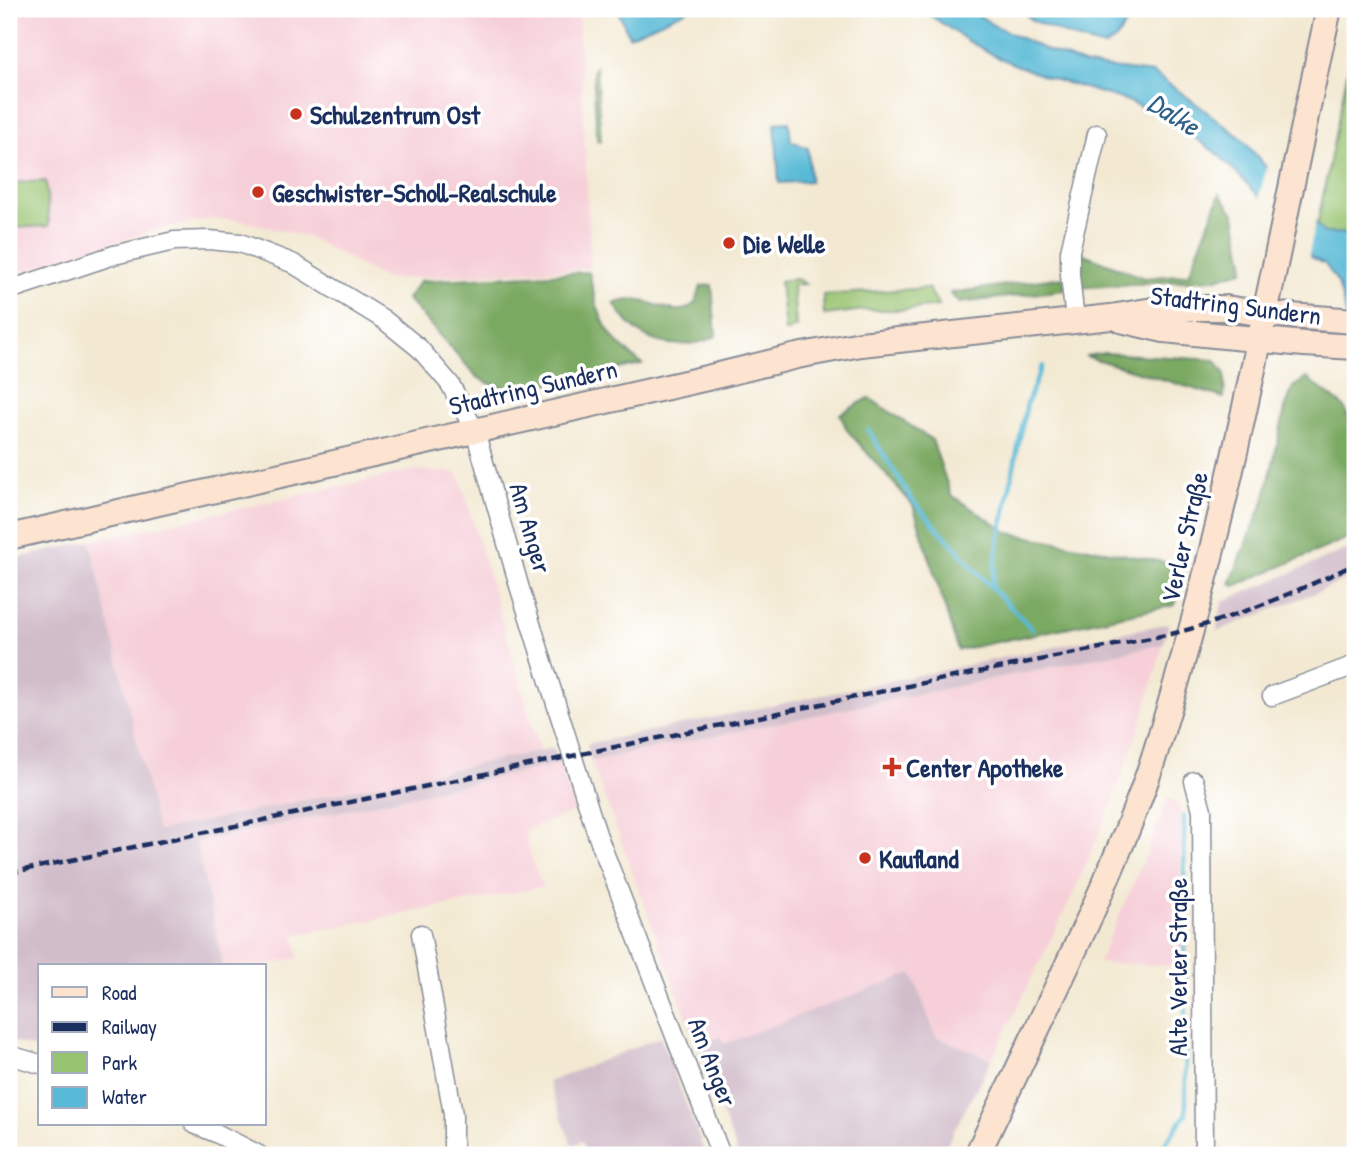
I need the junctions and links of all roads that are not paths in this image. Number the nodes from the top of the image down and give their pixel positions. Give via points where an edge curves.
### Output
1 (1329, 9) edge
2 (1097, 134) dead end
3 (9, 290) edge
4 (1265, 314) junction
5 (1111, 317) junction
6 (1075, 321) junction
7 (1349, 321) edge
8 (1260, 340) junction
9 (1352, 347) edge
10 (475, 431) junction
11 (9, 537) edge
12 (1355, 665) edge
13 (1272, 696) dead end
14 (1194, 781) dead end
15 (421, 934) dead end
16 (9, 1055) edge
17 (1024, 1055) junction
18 (38, 1063) edge
19 (199, 1126) edge
20 (259, 1155) edge
21 (453, 1155) edge
22 (721, 1155) edge
23 (963, 1155) edge
24 (977, 1155) edge
25 (1204, 1155) edge

1 - 4 main road, Verler Straße
2 - 6 street via 1070,251
3 - 10 street, Am Anger via 114,255 174,241 240,243 292,263 357,302 419,348 450,384
4 - 5 main road, Stadtring Sundern via 1226,308 1165,308
4 - 7 main road, Stadtring Sundern
4 - 8 main road, Verler Straße
5 - 6 main road, Stadtring Sundern
5 - 8 main road, Stadtring Sundern via 1164,330
6 - 10 main road, Stadtring Sundern via 861,344
8 - 9 main road, Stadtring Sundern
8 - 17 main road, Verler Straße via 1195,617 1151,765 1123,843
10 - 11 main road, Stadtring Sundern
10 - 22 street, Am Anger via 597,834
12 - 13 street
14 - 25 street, Alte Verler Straße via 1202,810
15 - 21 street via 453,1114
16 - 18 street
17 - 23 main road, Verler Straße
17 - 24 main road, Verler Straße
19 - 20 street

